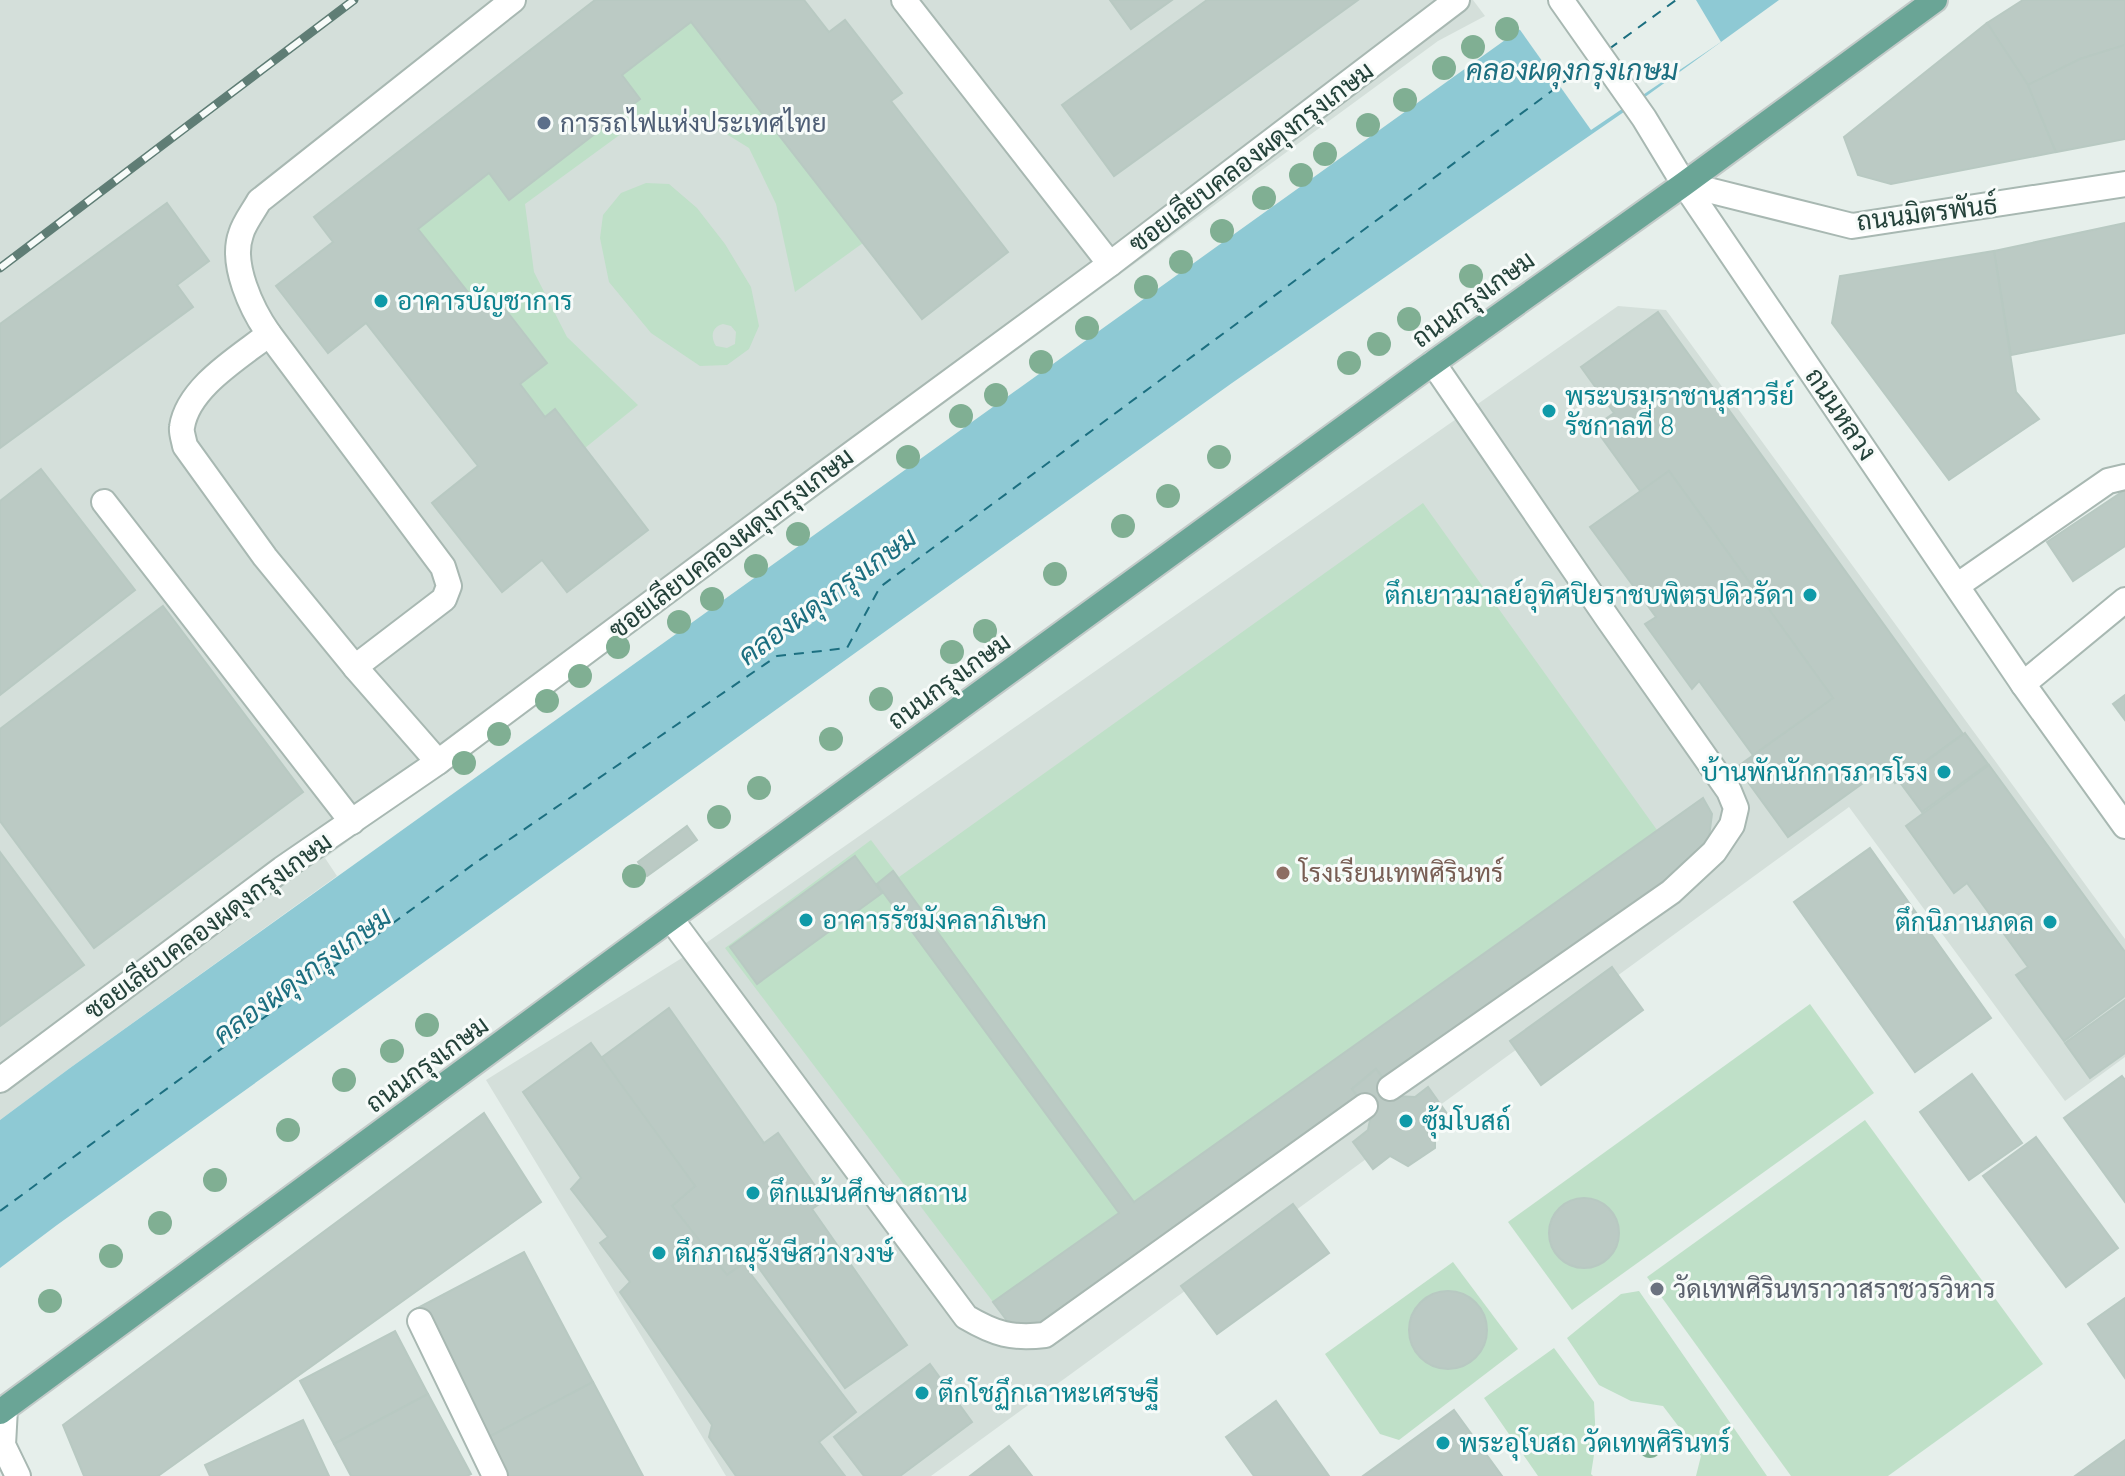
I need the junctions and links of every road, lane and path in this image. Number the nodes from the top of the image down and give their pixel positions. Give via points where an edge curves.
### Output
1 (513, 0) edge
2 (904, 0) edge
3 (1457, 0) edge
4 (1561, 0) edge
5 (1935, 0) edge
6 (1684, 184) junction
7 (2125, 184) edge
8 (1110, 264) junction
9 (269, 334) junction
10 (1433, 363) junction
11 (2125, 477) edge
12 (104, 502) dead end
13 (1958, 585) junction
14 (2125, 600) edge
15 (355, 667) junction
16 (2023, 684) junction
17 (438, 762) junction
18 (352, 822) junction
19 (2125, 826) edge
20 (671, 919) junction
21 (0, 1080) edge
22 (1390, 1088) dead end
23 (1365, 1106) dead end
24 (420, 1321) dead end
25 (2, 1410) edge
26 (18, 1476) edge
27 (495, 1476) edge

1 - 9 street via 259,201 240,235 238,258 249,300
2 - 8 street
3 - 8 street, ซอยเลียบคลองผดุงกรุงเกษม
4 - 6 street, ถนนหลวง
5 - 6 main road, ถนนกรุงเกษม
6 - 7 street, ถนนมิตรพันธ์ via 1852,226
6 - 10 main road, ถนนกรุงเกษม
6 - 13 street, ถนนหลวง
8 - 17 street, ซอยเลียบคลองผดุงกรุงเกษม
9 - 15 street via 207,383 190,404 181,428 185,446 265,557
9 - 15 street via 443,567 449,586 444,599
10 - 20 main road, ถนนกรุงเกษม
10 - 22 street via 1736,808 1732,825 1714,852 1671,892
11 - 13 street via 2108,481
12 - 18 street
13 - 16 street, ถนนหลวง
14 - 16 street
15 - 17 street
16 - 19 street, ถนนหลวง
17 - 18 street, ซอยเลียบคลองผดุงกรุงเกษม
18 - 21 street, ซอยเลียบคลองผดุงกรุงเกษม
20 - 23 street via 966,1317 993,1332 1045,1335
20 - 25 main road, ถนนกรุงเกษม
24 - 27 street
25 - 26 street via 3,1445

